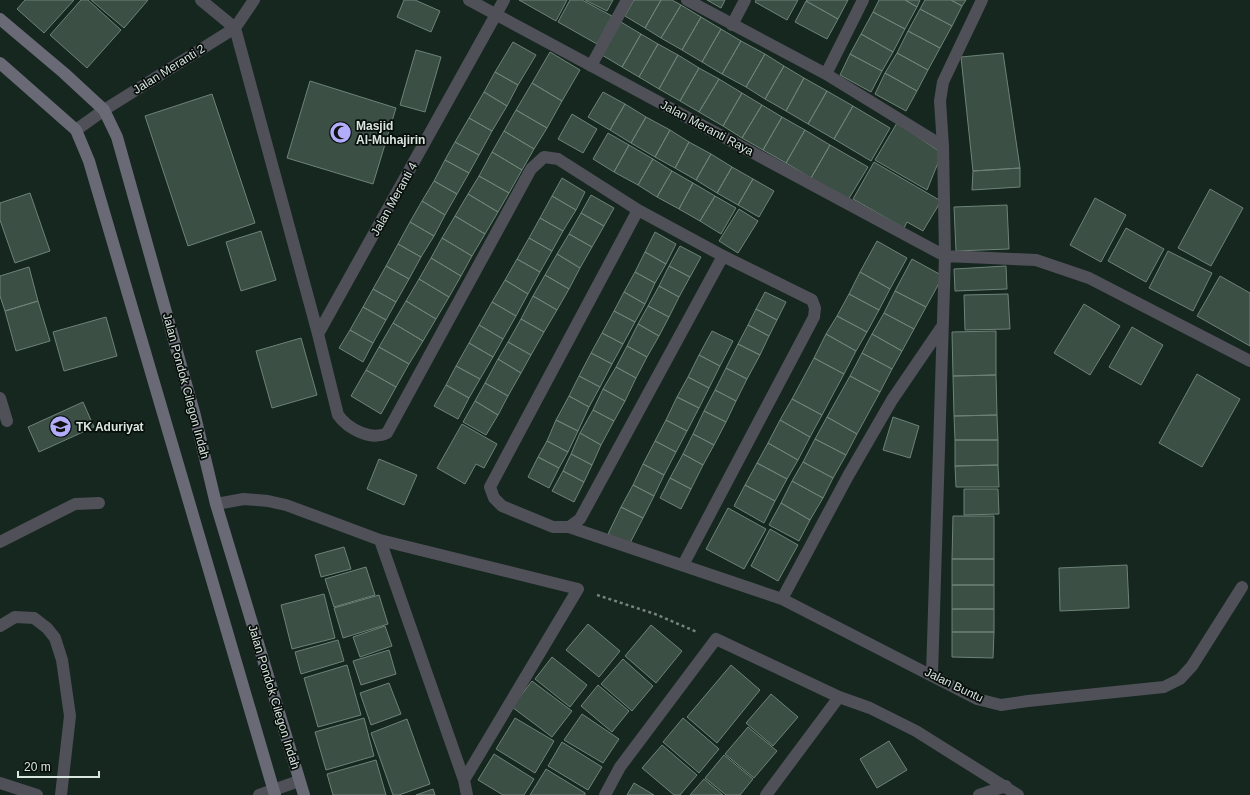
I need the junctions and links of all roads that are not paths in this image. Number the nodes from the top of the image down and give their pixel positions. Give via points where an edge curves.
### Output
1 (201, 0) edge
2 (254, 0) edge
3 (469, 0) edge
4 (504, 0) edge
5 (627, 0) edge
6 (686, 0) edge
7 (745, 0) edge
8 (863, 0) edge
9 (982, 0) edge
10 (497, 15) junction
11 (0, 18) edge
12 (732, 25) junction
13 (235, 28) junction
14 (0, 63) edge
15 (591, 66) junction
16 (826, 74) junction
17 (104, 110) junction
18 (76, 130) junction
19 (943, 146) junction
20 (638, 210) junction
21 (723, 256) junction
22 (945, 256) junction
23 (942, 328) junction
24 (318, 334) junction
25 (1250, 361) edge
26 (0, 398) edge
27 (7, 421) dead end
28 (99, 503) dead end
29 (216, 504) junction
30 (569, 527) junction
31 (380, 540) junction
32 (0, 542) edge
33 (683, 566) junction
34 (1242, 587) dead end
35 (782, 599) junction
36 (0, 626) edge
37 (932, 675) junction
38 (840, 697) junction
39 (464, 780) junction
40 (299, 781) junction
41 (0, 783) edge
42 (1006, 786) junction
43 (274, 792) edge
44 (37, 795) edge
45 (61, 795) edge
46 (258, 795) edge
47 (304, 795) edge
48 (467, 795) edge
49 (605, 795) edge
50 (766, 795) edge
51 (979, 795) edge
52 (1018, 795) edge

1 - 13 street
2 - 13 street, Jalan Meranti 2
3 - 10 street, Jalan Meranti Raya
4 - 10 street, Jalan Meranti 4
5 - 15 street
6 - 12 street
7 - 12 street
8 - 16 street
9 - 19 street via 943,82 940,101
10 - 15 street, Jalan Meranti Raya
10 - 24 street, Jalan Meranti 4
11 - 17 street, Jalan Pondok Cilegon Indah
12 - 16 street
13 - 17 street, Jalan Meranti 2
13 - 24 street
14 - 18 street
15 - 22 street, Jalan Meranti Raya
16 - 19 street
17 - 18 street, Jalan Meranti 2
17 - 29 street, Jalan Pondok Cilegon Indah via 117,137 127,170 192,405
18 - 43 street via 89,161
19 - 22 street
20 - 21 street
20 - 24 street via 558,159 544,157 531,169 387,433 381,436 374,436 345,425 338,415
20 - 30 street, Jalan Buntu via 490,487 494,498 502,506 553,527
21 - 30 street via 580,519
21 - 33 street via 812,300 815,312
22 - 23 street
22 - 25 street via 1036,260 1089,278
23 - 35 street via 892,400
23 - 37 street
26 - 27 street
28 - 32 street via 75,504
29 - 31 street via 244,499 268,501 286,505
29 - 40 street, Jalan Pondok Cilegon Indah
30 - 33 street, Jalan Buntu
31 - 39 street
31 - 39 street via 578,589
33 - 35 street, Jalan Buntu
34 - 37 street, Jalan Buntu via 1192,666 1180,679 1164,687 1001,706 977,699
35 - 37 street, Jalan Buntu
36 - 45 street via 15,617 34,618 47,628 54,638 62,660 70,716
38 - 42 street via 870,708 916,731
38 - 49 street via 716,639 620,767
38 - 50 street
39 - 48 street
40 - 43 street
40 - 47 street, Jalan Pondok Cilegon Indah
41 - 44 street
42 - 51 street
42 - 52 street
43 - 46 street

